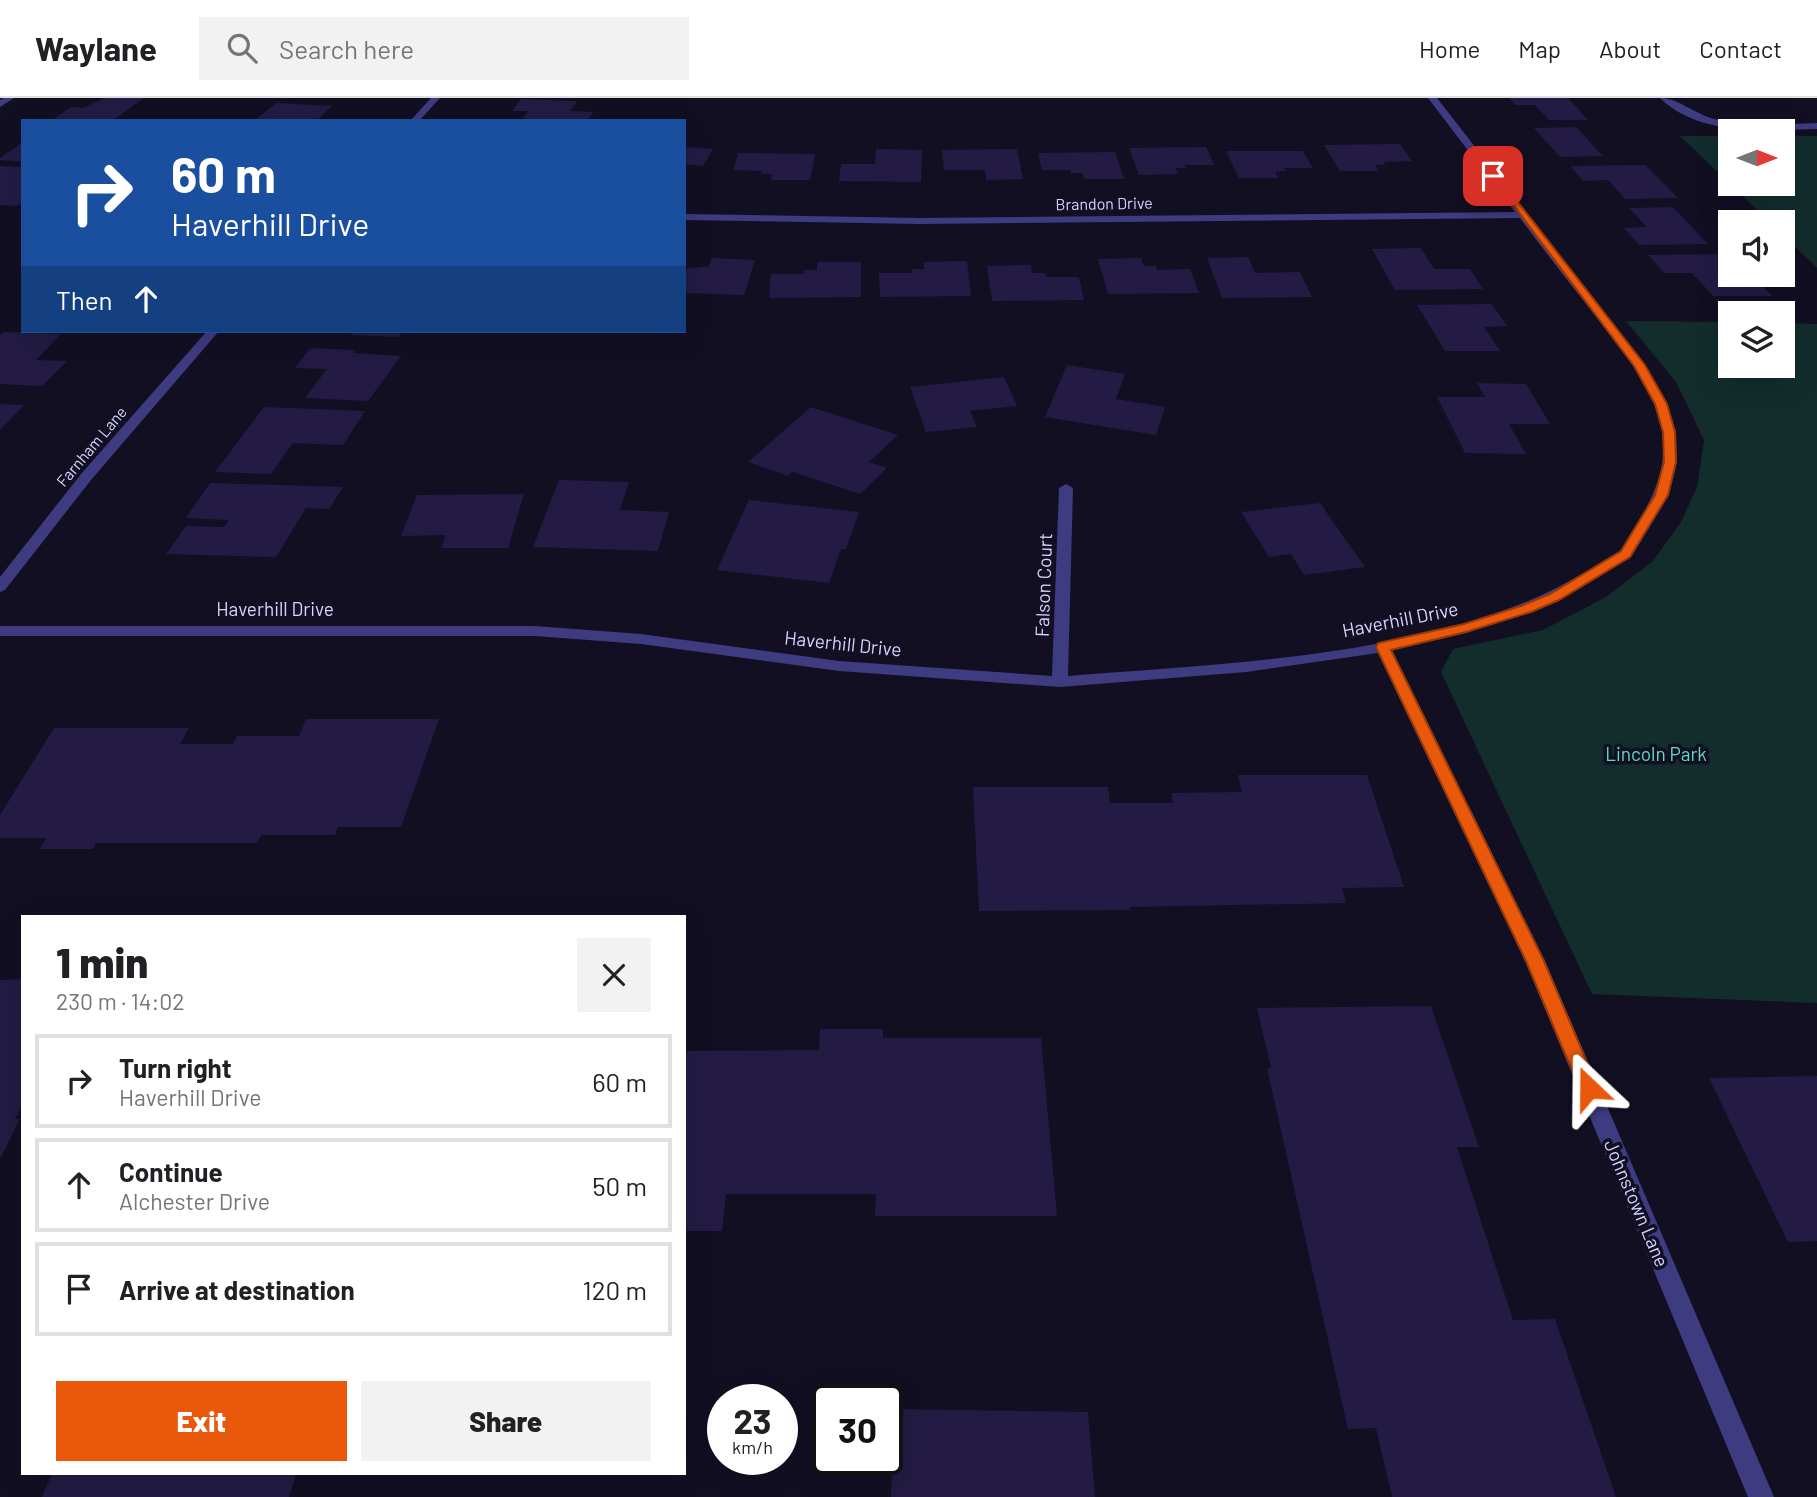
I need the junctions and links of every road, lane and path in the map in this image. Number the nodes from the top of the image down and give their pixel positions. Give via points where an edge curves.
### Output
1 (10, 98) edge
2 (436, 98) edge
3 (1433, 98) edge
4 (1664, 98) edge
5 (0, 104) edge
6 (416, 119) edge
7 (1817, 126) edge
8 (1523, 215) junction
9 (686, 217) edge
10 (211, 333) edge
11 (1066, 488) dead end
12 (0, 587) edge
13 (0, 631) edge
14 (1383, 647) junction
15 (1060, 682) junction
16 (1761, 1497) edge

1 - 5 street
2 - 6 street
3 - 8 street, Haverhill Drive
4 - 7 street via 1701,119 1736,126
8 - 9 street, Brandon Drive via 934,220
8 - 14 street, Haverhill Drive via 1639,365 1661,404 1669,432 1670,462 1662,495 1626,554 1555,597 1466,628
10 - 12 street, Farnham Lane via 86,477
11 - 15 street, Falson Court
13 - 15 street, Haverhill Drive via 535,631 641,639 839,666
14 - 15 street, Haverhill Drive via 1246,667
14 - 16 street, Johnstown Lane via 1535,961

